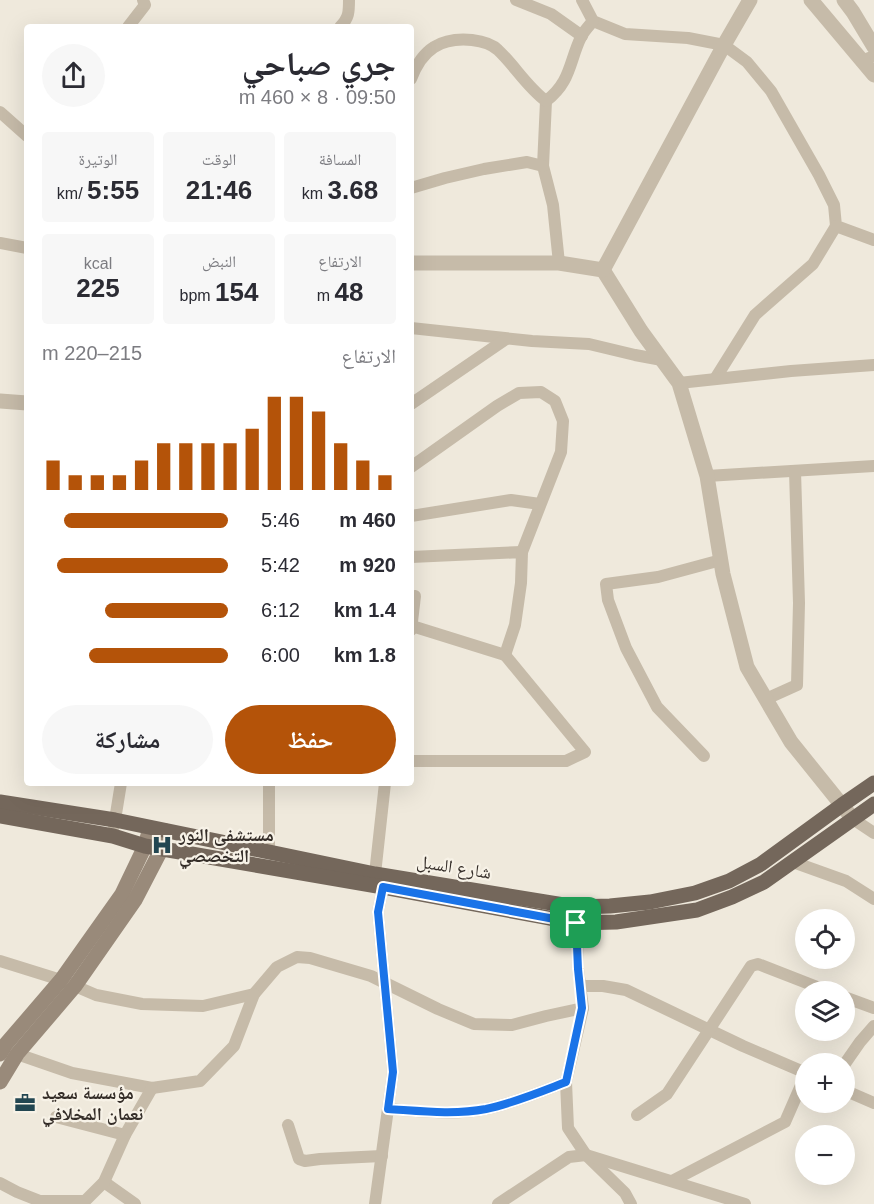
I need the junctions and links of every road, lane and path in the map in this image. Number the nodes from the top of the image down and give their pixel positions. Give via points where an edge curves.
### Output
1 (143, 0) edge
2 (349, 0) edge
3 (516, 0) edge
4 (582, 0) edge
5 (750, 0) edge
6 (811, 0) edge
7 (844, 0) edge
8 (593, 21) junction
9 (130, 24) edge
10 (343, 24) edge
11 (582, 36) junction
12 (724, 45) junction
13 (874, 47) edge
14 (868, 58) edge
15 (414, 71) edge
16 (874, 75) edge
17 (546, 101) junction
18 (0, 112) edge
19 (24, 133) edge
20 (543, 166) junction
21 (414, 187) edge
22 (836, 226) junction
23 (874, 240) edge
24 (0, 243) edge
25 (24, 247) edge
26 (559, 263) junction
27 (414, 264) edge
28 (603, 270) junction
29 (414, 328) edge
30 (506, 339) junction
31 (662, 360) junction
32 (874, 365) edge
33 (716, 379) junction
34 (679, 383) junction
35 (0, 401) edge
36 (414, 402) edge
37 (24, 403) edge
38 (414, 465) edge
39 (874, 466) edge
40 (795, 471) junction
41 (707, 476) junction
42 (540, 504) junction
43 (414, 516) edge
44 (522, 552) junction
45 (414, 557) edge
46 (721, 560) junction
47 (415, 596) dead end
48 (414, 607) edge
49 (414, 629) edge
50 (505, 655) junction
51 (766, 699) junction
52 (704, 756) dead end
53 (414, 761) edge
54 (874, 783) edge
55 (121, 786) edge
56 (269, 786) edge
57 (385, 786) edge
58 (0, 802) edge
59 (874, 804) edge
60 (842, 805) junction
61 (0, 816) edge
62 (853, 819) junction
63 (115, 820) junction
64 (150, 828) junction
65 (166, 831) junction
66 (874, 833) edge
67 (113, 836) junction
68 (145, 846) junction
69 (162, 848) junction
70 (269, 851) junction
71 (793, 862) junction
72 (379, 880) junction
73 (874, 899) edge
74 (576, 907) junction
75 (576, 923) junction
76 (0, 961) edge
77 (802, 981) edge
78 (68, 983) junction
79 (384, 983) junction
80 (580, 986) junction
81 (254, 994) junction
82 (855, 1001) edge
83 (582, 1008) junction
84 (874, 1008) edge
85 (874, 1026) edge
86 (709, 1029) junction
87 (852, 1053) edge
88 (0, 1054) edge
89 (17, 1054) junction
90 (795, 1068) edge
91 (0, 1082) edge
92 (566, 1082) junction
93 (152, 1088) junction
94 (855, 1095) edge
95 (795, 1099) edge
96 (874, 1103) edge
97 (388, 1109) junction
98 (637, 1115) dead end
99 (56, 1117) dead end
100 (288, 1125) dead end
101 (125, 1135) junction
102 (586, 1155) junction
103 (382, 1156) junction
104 (672, 1181) junction
105 (104, 1182) junction
106 (0, 1183) edge
107 (135, 1204) edge
108 (375, 1204) edge
109 (498, 1204) edge
110 (631, 1204) edge
111 (745, 1204) edge

1 - 9 street via 145,5
2 - 10 street via 349,13
3 - 11 street via 551,14
4 - 8 street
5 - 12 street
6 - 14 street
7 - 13 street
8 - 11 street
8 - 12 street via 625,34
11 - 17 street via 567,78
12 - 22 street via 747,62 771,91 834,205
12 - 28 street
14 - 16 street
15 - 17 street via 430,49 442,42 478,40 496,48
17 - 20 street
18 - 19 street
20 - 21 street via 527,162 484,169
20 - 26 street via 553,206
22 - 23 street
22 - 33 street via 813,264 755,315
24 - 25 street
26 - 27 street
26 - 28 street
28 - 31 street
29 - 30 street
30 - 31 street via 589,344
30 - 36 street
31 - 34 street
32 - 33 street
33 - 34 street
34 - 41 street
35 - 37 street
38 - 42 street via 519,393 541,392 555,401 563,421 561,452
39 - 40 street
40 - 41 street
40 - 51 street via 797,685
41 - 46 street
42 - 43 street via 511,500
42 - 44 street
44 - 45 street
44 - 50 street via 521,583
46 - 51 street via 747,668
46 - 52 street via 658,577 606,584 626,648 657,707
47 - 48 street
49 - 50 street
50 - 53 street via 585,752 566,761
51 - 60 street via 791,742
54 - 60 main road, شارع السبل
55 - 63 street
56 - 70 street
57 - 72 street
58 - 63 main road, شارع السبل
59 - 62 main road, شارع السبل
60 - 62 street
60 - 74 main road, شارع السبل via 761,864 729,881 650,902
61 - 67 main road, شارع السبل
62 - 66 street
62 - 71 main road, شارع السبل
63 - 64 main road, شارع السبل
63 - 67 street
64 - 65 main road, شارع السبل
64 - 68 main road
65 - 69 main road
65 - 70 main road, شارع السبل
67 - 68 main road, شارع السبل
68 - 69 main road, شارع السبل
68 - 78 main road via 122,894
69 - 72 main road, شارع السبل
69 - 78 main road via 135,900
70 - 72 main road, شارع السبل
71 - 73 street via 846,881
71 - 75 main road, شارع السبل via 764,882 697,910 616,922
72 - 74 main road, شارع السبل
72 - 75 main road, شارع السبل
72 - 79 street
74 - 75 street
75 - 80 street
76 - 78 street
77 - 86 street via 754,964
78 - 81 street via 142,1004 203,1006
78 - 88 main road
78 - 89 main road
79 - 81 street via 297,957 278,967
79 - 83 street via 474,1024 512,1025
79 - 97 street via 393,1072
80 - 83 street
80 - 86 street via 626,990
81 - 93 street via 234,1046 200,1081
82 - 84 street
83 - 92 street
85 - 87 street
86 - 90 street
86 - 98 street via 668,1094
89 - 91 main road
89 - 93 street via 72,1073
92 - 97 street via 484,1109 444,1113
92 - 102 street via 568,1128
93 - 101 street
94 - 96 street
95 - 104 street via 785,1122
97 - 103 street
99 - 101 street
100 - 103 street via 299,1159
101 - 105 street
102 - 104 street
102 - 109 street via 569,1157
102 - 110 street via 625,1193
103 - 108 street
104 - 111 street
105 - 106 street via 85,1201 40,1201
105 - 107 street

